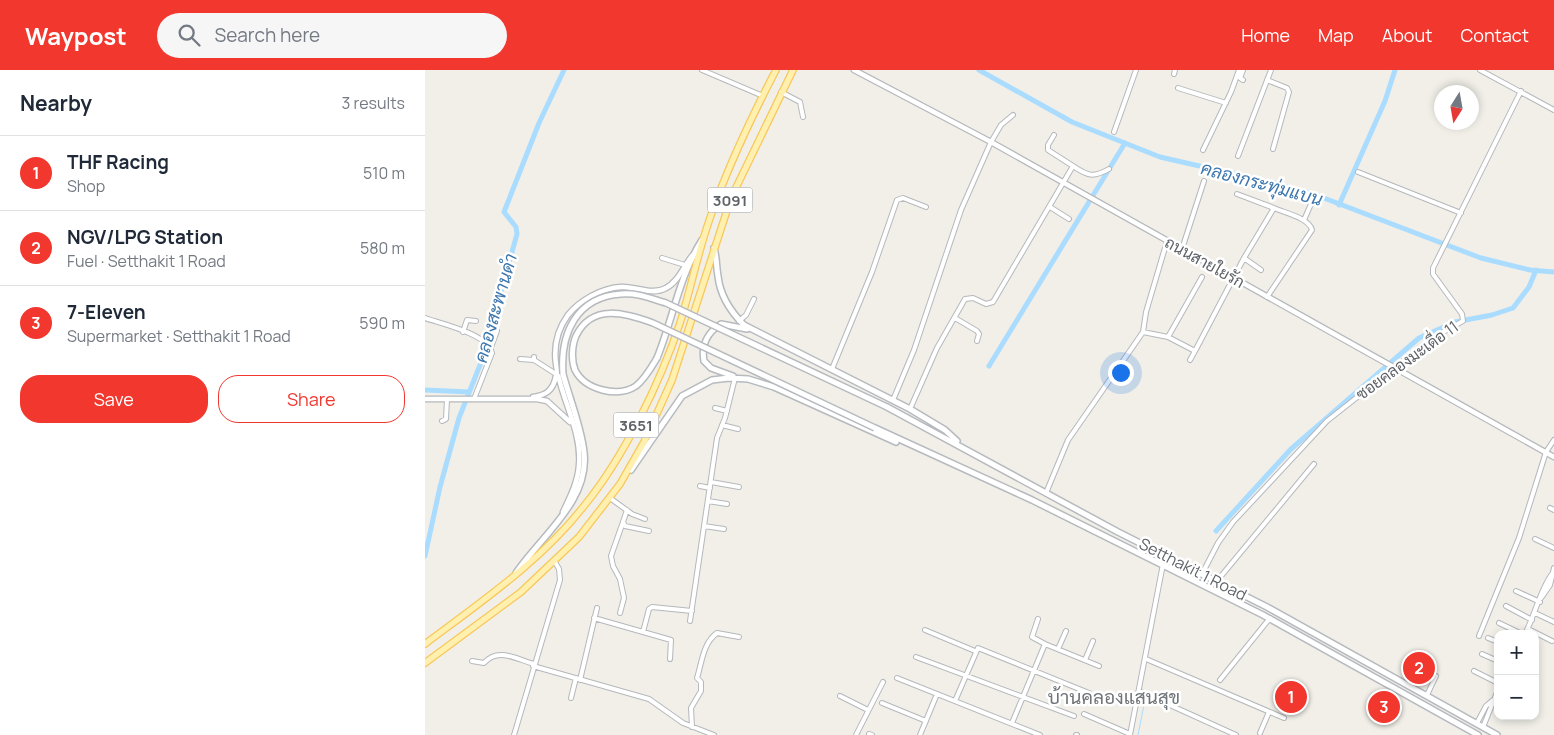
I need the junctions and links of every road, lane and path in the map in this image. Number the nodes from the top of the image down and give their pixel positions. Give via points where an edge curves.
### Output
1 (702, 70) edge
2 (776, 70) edge
3 (793, 70) edge
4 (854, 70) edge
5 (1136, 70) edge
6 (1241, 70) edge
7 (1271, 70) edge
8 (1481, 70) edge
9 (709, 71) edge
10 (1243, 80) dead end
11 (1267, 80) junction
12 (1178, 88) dead end
13 (1521, 91) junction
14 (781, 92) junction
15 (763, 96) junction
16 (1226, 103) junction
17 (1554, 110) edge
18 (1013, 115) dead end
19 (803, 116) dead end
20 (1114, 132) dead end
21 (1054, 135) dead end
22 (991, 142) junction
23 (1273, 149) dead end
24 (1203, 150) dead end
25 (1238, 156) dead end
26 (1073, 166) junction
27 (1109, 169) dead end
28 (1358, 172) dead end
29 (1204, 181) dead end
30 (1063, 183) junction
31 (1237, 194) dead end
32 (1311, 204) dead end
33 (926, 207) dead end
34 (1050, 207) junction
35 (1274, 208) junction
36 (1461, 213) junction
37 (1069, 219) dead end
38 (1304, 220) junction
39 (704, 237) junction
40 (1167, 241) junction
41 (713, 248) junction
42 (1182, 249) junction
43 (693, 255) junction
44 (662, 258) dead end
45 (1244, 258) junction
46 (685, 265) junction
47 (1261, 270) dead end
48 (1202, 277) dead end
49 (1235, 280) junction
50 (1267, 297) junction
51 (754, 299) dead end
52 (425, 318) edge
53 (955, 318) junction
54 (476, 321) dead end
55 (739, 321) junction
56 (497, 331) dead end
57 (463, 332) junction
58 (1143, 332) junction
59 (762, 335) junction
60 (1168, 337) junction
61 (977, 341) dead end
62 (491, 347) junction
63 (1195, 351) junction
64 (520, 359) dead end
65 (1190, 360) dead end
66 (1395, 368) junction
67 (832, 369) junction
68 (556, 372) junction
69 (735, 378) junction
70 (748, 379) junction
71 (425, 398) edge
72 (447, 399) junction
73 (474, 399) junction
74 (527, 399) junction
75 (893, 400) junction
76 (715, 408) dead end
77 (910, 409) junction
78 (727, 411) junction
79 (442, 421) dead end
80 (722, 425) junction
81 (573, 427) junction
82 (738, 429) dead end
83 (1554, 440) edge
84 (960, 445) junction
85 (1546, 452) junction
86 (1554, 457) edge
87 (945, 461) junction
88 (1314, 464) dead end
89 (711, 482) junction
90 (620, 484) junction
91 (700, 486) dead end
92 (739, 487) dead end
93 (710, 488) junction
94 (1047, 493) junction
95 (610, 498) junction
96 (708, 501) junction
97 (727, 504) dead end
98 (627, 510) junction
99 (645, 519) dead end
100 (559, 520) junction
101 (623, 522) junction
102 (704, 526) junction
103 (724, 529) dead end
104 (649, 531) dead end
105 (1535, 539) dead end
106 (1554, 548) edge
107 (555, 562) junction
108 (1163, 564) junction
109 (1554, 568) edge
110 (1202, 574) junction
111 (511, 580) junction
112 (1217, 581) junction
113 (1516, 591) dead end
114 (1541, 600) junction
115 (1506, 606) dead end
116 (1267, 607) junction
117 (597, 608) dead end
118 (691, 611) junction
119 (620, 613) dead end
120 (1535, 613) junction
121 (1263, 615) junction
122 (595, 618) junction
123 (1270, 618) junction
124 (1038, 619) dead end
125 (1532, 620) junction
126 (690, 621) dead end
127 (1554, 622) edge
128 (1499, 623) dead end
129 (1527, 629) joint
130 (925, 630) dead end
131 (1515, 630) edge
132 (1066, 631) dead end
133 (643, 632) junction
134 (1479, 636) dead end
135 (739, 638) dead end
136 (1488, 638) dead end
137 (1494, 640) edge
138 (1093, 641) dead end
139 (1552, 641) dead end
140 (425, 644) edge
141 (1045, 644) junction
142 (1058, 649) junction
143 (975, 651) junction
144 (1482, 654) dead end
145 (917, 657) dead end
146 (670, 659) dead end
147 (1146, 659) junction
148 (1494, 659) edge
149 (472, 660) dead end
150 (1085, 660) junction
151 (425, 663) edge
152 (533, 665) junction
153 (1099, 666) dead end
154 (1033, 671) junction
155 (1474, 671) dead end
156 (965, 675) junction
157 (1436, 676) dead end
158 (897, 678) dead end
159 (578, 679) junction
160 (1219, 680) dead end
161 (1494, 681) edge
162 (883, 682) dead end
163 (1139, 691) junction
164 (1089, 693) dead end
165 (937, 694) junction
166 (1427, 695) junction
167 (840, 696) dead end
168 (1022, 697) junction
169 (571, 698) dead end
170 (1493, 700) joint
171 (955, 701) junction
172 (881, 703) dead end
173 (868, 710) junction
174 (1269, 712) junction
175 (1084, 714) dead end
176 (1074, 716) dead end
177 (1284, 718) dead end
178 (926, 721) junction
179 (1012, 723) junction
180 (1477, 723) junction
181 (692, 726) junction
182 (1483, 727) junction
183 (1260, 733) dead end
184 (1130, 734) edge
185 (514, 735) edge
186 (714, 735) edge
187 (856, 735) edge
188 (920, 735) edge
189 (1040, 735) edge
190 (1236, 735) edge
191 (1478, 735) edge
192 (1497, 735) edge

1 - 9 street
2 - 15 main road, 3091
3 - 14 main road, 3091
4 - 22 street, ถนนสายใยรัก
5 - 20 street
6 - 10 street via 1240,78
6 - 16 street
7 - 11 street
8 - 13 street
9 - 15 street
11 - 23 street via 1287,88 1289,92
11 - 25 street
12 - 16 street
13 - 17 street
13 - 36 street, ซอยคลองมะเดื่อ 11
14 - 19 street via 799,102
14 - 41 main road, 3091 via 731,198
15 - 39 main road, 3091 via 738,145
16 - 24 street
18 - 22 street via 1001,125
21 - 26 street via 1048,144 1049,150
22 - 30 street, ถนนสายใยรัก
22 - 75 street via 961,210 914,350
26 - 27 street via 1094,176
26 - 30 street
28 - 36 street
29 - 42 street
30 - 34 street
30 - 40 street, ถนนสายใยรัก
31 - 35 street
32 - 38 street
33 - 67 street via 903,198 897,200 873,272
34 - 37 street
34 - 53 street via 993,302 986,304 967,298
35 - 38 street
35 - 45 street
36 - 66 street, ซอยคลองมะเดื่อ 11 via 1433,268 1433,274 1462,314 1463,321 1431,339
38 - 50 street via 1312,227 1311,233
39 - 43 main road, 3091
39 - 111 main road, 3651 via 679,324 631,433 585,505
40 - 42 street, ถนนสายใยรัก
40 - 58 street
41 - 55 main road via 723,299
41 - 90 main road, 3651 via 672,380 644,442
42 - 49 street, ถนนสายใยรัก
43 - 46 street
43 - 87 main road, Setthakit 1 Road / 3091, bridge via 657,358 648,373 635,386 620,392 603,390 587,383 575,370 572,356 574,340 582,324 595,316 613,313 632,315 653,323 875,428
44 - 46 street
45 - 47 street
45 - 49 street
46 - 68 street via 675,281 660,291 621,287 602,291 584,300 569,314 560,330 555,352
48 - 60 street
49 - 50 street, ถนนสายใยรัก
49 - 63 street
50 - 66 street, ถนนสายใยรัก
51 - 55 street via 746,316
52 - 57 street
53 - 61 street via 977,331
53 - 77 street via 937,348
54 - 57 street via 467,320
55 - 59 main road
56 - 62 street
57 - 62 street via 482,339
58 - 60 street
58 - 94 street via 1068,440
59 - 67 main road
59 - 70 main road via 721,324 710,331 704,343 704,361 711,368
60 - 63 street
62 - 73 street via 492,353
63 - 65 street
64 - 68 street via 534,358
66 - 85 street, ถนนสายใยรัก
66 - 110 street, ซอยคลองมะเดื่อ 11 via 1327,421 1225,532
67 - 75 main road
68 - 74 street via 551,390
68 - 81 street
69 - 70 main road
69 - 78 street
69 - 90 main road via 711,380 683,396
70 - 87 main road via 775,387
71 - 72 street
72 - 73 street
72 - 79 street via 446,420
73 - 74 street
74 - 81 street via 547,402
75 - 77 main road
76 - 78 street
77 - 84 main road via 945,430
78 - 80 street
80 - 82 street
80 - 89 street
81 - 100 street via 579,465
83 - 85 street
84 - 94 main road, Setthakit 1 Road
84 - 100 main road, Setthakit 1 Road, bridge via 666,303 643,296 621,294 604,297 574,318 561,353 585,465 582,479
85 - 86 street, ถนนสายใยรัก
85 - 134 street via 1519,538
87 - 108 main road, Setthakit 1 Road / 3091
88 - 112 street
89 - 92 street
89 - 93 street
90 - 95 main road, 3651
91 - 93 street
93 - 96 street
94 - 110 main road, Setthakit 1 Road
95 - 98 street
95 - 107 main road, 3651
96 - 97 street
96 - 102 street
98 - 99 street
98 - 101 street
100 - 111 main road, Setthakit 1 Road
101 - 104 street via 625,526
101 - 119 street via 611,556 624,598
102 - 103 street
102 - 118 street
105 - 106 street
107 - 151 main road, 3651 via 516,597
107 - 152 street via 560,580
108 - 121 main road, Setthakit 1 Road / 3091
108 - 147 street
109 - 114 street
110 - 112 main road, Setthakit 1 Road
111 - 140 main road, 3651
112 - 116 main road, Setthakit 1 Road
113 - 114 street
114 - 120 street
115 - 125 street
116 - 121 main road
116 - 166 main road, Setthakit 1 Road
117 - 122 street
118 - 126 street
118 - 133 street via 652,607
120 - 125 street
120 - 127 street
121 - 123 main road, Setthakit 1 Road / 3091
122 - 133 street
122 - 159 street
123 - 160 street
123 - 191 main road, Setthakit 1 Road / 3091
124 - 141 street via 1032,637
125 - 129 street
128 - 131 street
129 - 139 street
130 - 143 street
132 - 142 street
133 - 146 street via 671,640
135 - 181 street via 717,634 705,649 697,678 701,682 701,691 691,708
136 - 137 street
138 - 150 street
141 - 142 street
141 - 154 street
142 - 150 street
143 - 154 street via 978,648
143 - 156 street
144 - 148 street
145 - 156 street
147 - 163 street
147 - 174 street
149 - 152 street via 484,663 491,655 497,654
150 - 153 street
152 - 159 street
152 - 185 street
154 - 164 street
154 - 168 street
155 - 161 street
156 - 168 street
156 - 171 street
157 - 166 street
158 - 165 street
159 - 169 street
159 - 181 street via 654,701 678,720
162 - 173 street
163 - 184 street
163 - 190 street
165 - 171 street
165 - 178 street
166 - 180 main road, Setthakit 1 Road
167 - 173 street
168 - 176 street
168 - 179 street
170 - 180 street
170 - 182 street
171 - 179 street
172 - 178 street
173 - 187 street
174 - 177 street
174 - 183 street
175 - 184 street
178 - 188 street
179 - 189 street
180 - 182 main road, Setthakit 1 Road
181 - 186 street
182 - 192 main road, Setthakit 1 Road

